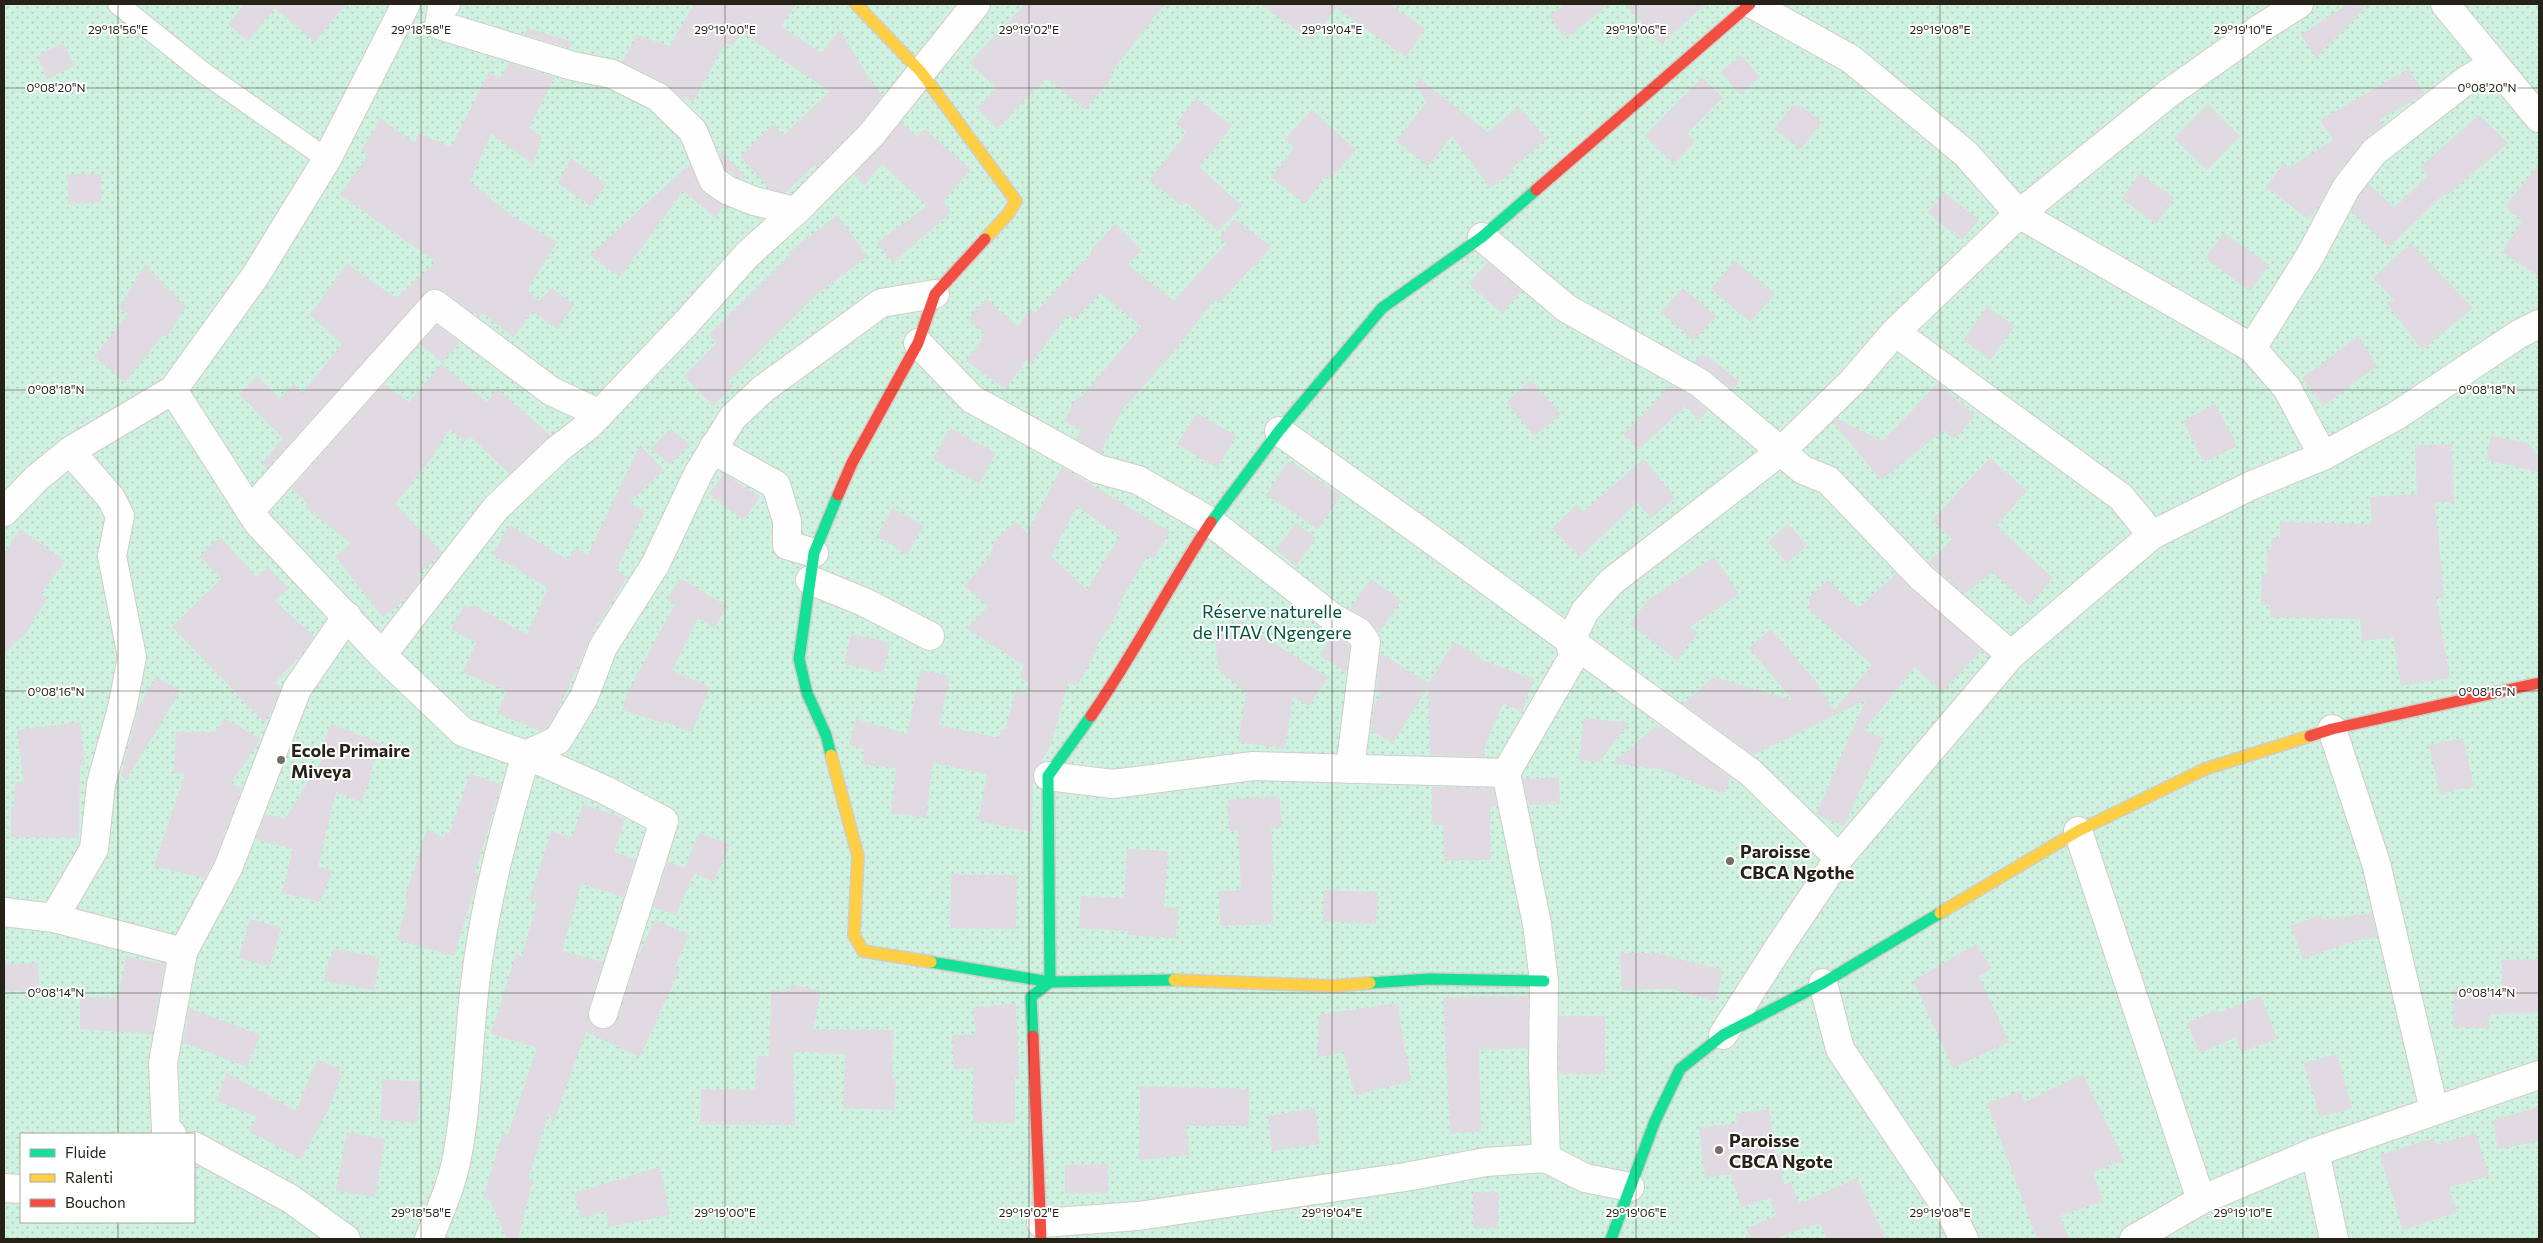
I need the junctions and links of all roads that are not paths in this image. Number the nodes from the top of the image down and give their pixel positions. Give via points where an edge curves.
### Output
1 (118, 4) edge
2 (406, 4) edge
3 (446, 4) edge
4 (856, 4) edge
5 (976, 4) edge
6 (1751, 4) edge
7 (2299, 4) edge
8 (2445, 4) edge
9 (2494, 64) junction
10 (921, 72) junction
11 (2539, 118) edge
12 (327, 159) junction
13 (794, 211) junction
14 (2019, 214) junction
15 (1482, 237) junction
16 (935, 294) junction
17 (2539, 324) edge
18 (1896, 332) junction
19 (918, 342) junction
20 (2252, 348) junction
21 (173, 390) junction
22 (600, 414) junction
23 (1279, 431) junction
24 (714, 446) junction
25 (70, 451) junction
26 (1781, 451) junction
27 (2324, 456) junction
28 (250, 511) junction
29 (4, 512) edge
30 (1210, 522) junction
31 (2152, 535) junction
32 (814, 553) junction
33 (810, 580) junction
34 (347, 616) junction
35 (930, 636) dead end
36 (1570, 642) junction
37 (382, 655) junction
38 (2011, 655) junction
39 (2539, 683) edge
40 (2332, 729) junction
41 (526, 755) junction
42 (1350, 769) junction
43 (1506, 773) junction
44 (1048, 776) junction
45 (2078, 831) junction
46 (1839, 858) junction
47 (4, 912) edge
48 (54, 918) junction
49 (183, 952) junction
50 (1544, 981) junction
51 (1050, 982) junction
52 (1823, 983) junction
53 (603, 1014) dead end
54 (1723, 1035) junction
55 (2539, 1075) edge
56 (2434, 1110) junction
57 (170, 1133) edge
58 (195, 1147) edge
59 (2315, 1152) junction
60 (1546, 1158) junction
61 (1630, 1187) junction
62 (4, 1188) edge
63 (20, 1189) edge
64 (2201, 1200) junction
65 (1041, 1231) edge
66 (346, 1239) edge
67 (429, 1239) edge
68 (1611, 1239) edge
69 (1964, 1239) edge
70 (2134, 1239) edge
71 (2334, 1239) edge

1 - 12 lane via 204,73
2 - 12 street
3 - 13 street via 442,8 439,25 573,66 612,74 658,97 693,131 712,180 754,201
4 - 10 street
5 - 10 street
6 - 14 street via 1851,59 1966,154
6 - 15 street
7 - 14 street via 2169,93
8 - 9 street
9 - 11 street
9 - 20 street via 2464,82 2374,152 2346,188 2310,256
10 - 13 street via 870,135
10 - 16 street via 1016,201 1008,214
12 - 21 street via 256,275
13 - 22 street via 747,254
14 - 18 street
14 - 20 street
15 - 23 street via 1382,308
15 - 26 street via 1566,308 1700,383
16 - 19 street
16 - 24 street via 882,303 763,389 733,418
17 - 27 street via 2396,416
18 - 26 street via 1852,382
18 - 31 street via 2121,497
19 - 30 street via 972,399 1082,461 1138,480
19 - 32 street via 852,463
20 - 27 street via 2287,388
21 - 25 street
21 - 28 street
22 - 28 street via 551,391 435,304
22 - 37 street via 496,508
23 - 30 street
23 - 36 street
24 - 32 street via 717,452 776,485 787,521 787,545
24 - 41 street via 655,565 603,647 584,696 558,740
25 - 29 street via 37,478
25 - 48 street via 111,498 120,516 112,556 132,657 101,784 94,849
26 - 36 street via 1611,582 1585,611
26 - 38 street via 1803,470 1828,480 1921,576
27 - 31 street via 2250,486
28 - 34 street
30 - 42 street via 1332,617 1359,632 1366,642
30 - 44 street via 1106,694
31 - 38 street
32 - 33 street
33 - 35 street via 864,602
33 - 51 street via 799,659 806,693 826,735 858,856 854,936 863,951
34 - 37 street
34 - 49 street via 297,689 228,868
36 - 43 street via 1573,657
36 - 46 street via 1750,772
37 - 41 street via 463,732
38 - 46 street
39 - 40 street
40 - 45 street via 2205,769
40 - 56 street via 2376,863
41 - 53 street via 605,790 664,821
41 - 67 street via 500,842 487,909 475,983 457,1159
42 - 43 street
42 - 44 street via 1253,766 1113,784
43 - 50 street via 1537,924
44 - 51 street
45 - 52 street
45 - 64 street
46 - 54 street
47 - 48 street
48 - 49 street
49 - 57 street via 163,1063 166,1131
50 - 51 street via 1429,980 1334,986 1139,979
50 - 60 street
51 - 65 street via 1031,997
52 - 54 street
52 - 69 street via 1840,1049 1954,1219
54 - 61 street via 1680,1069 1655,1121
55 - 56 street
56 - 59 street
58 - 66 street via 291,1199
59 - 64 street
59 - 71 street
60 - 61 street via 1585,1178
60 - 65 street via 1486,1162
61 - 68 street
62 - 63 street
64 - 70 street

